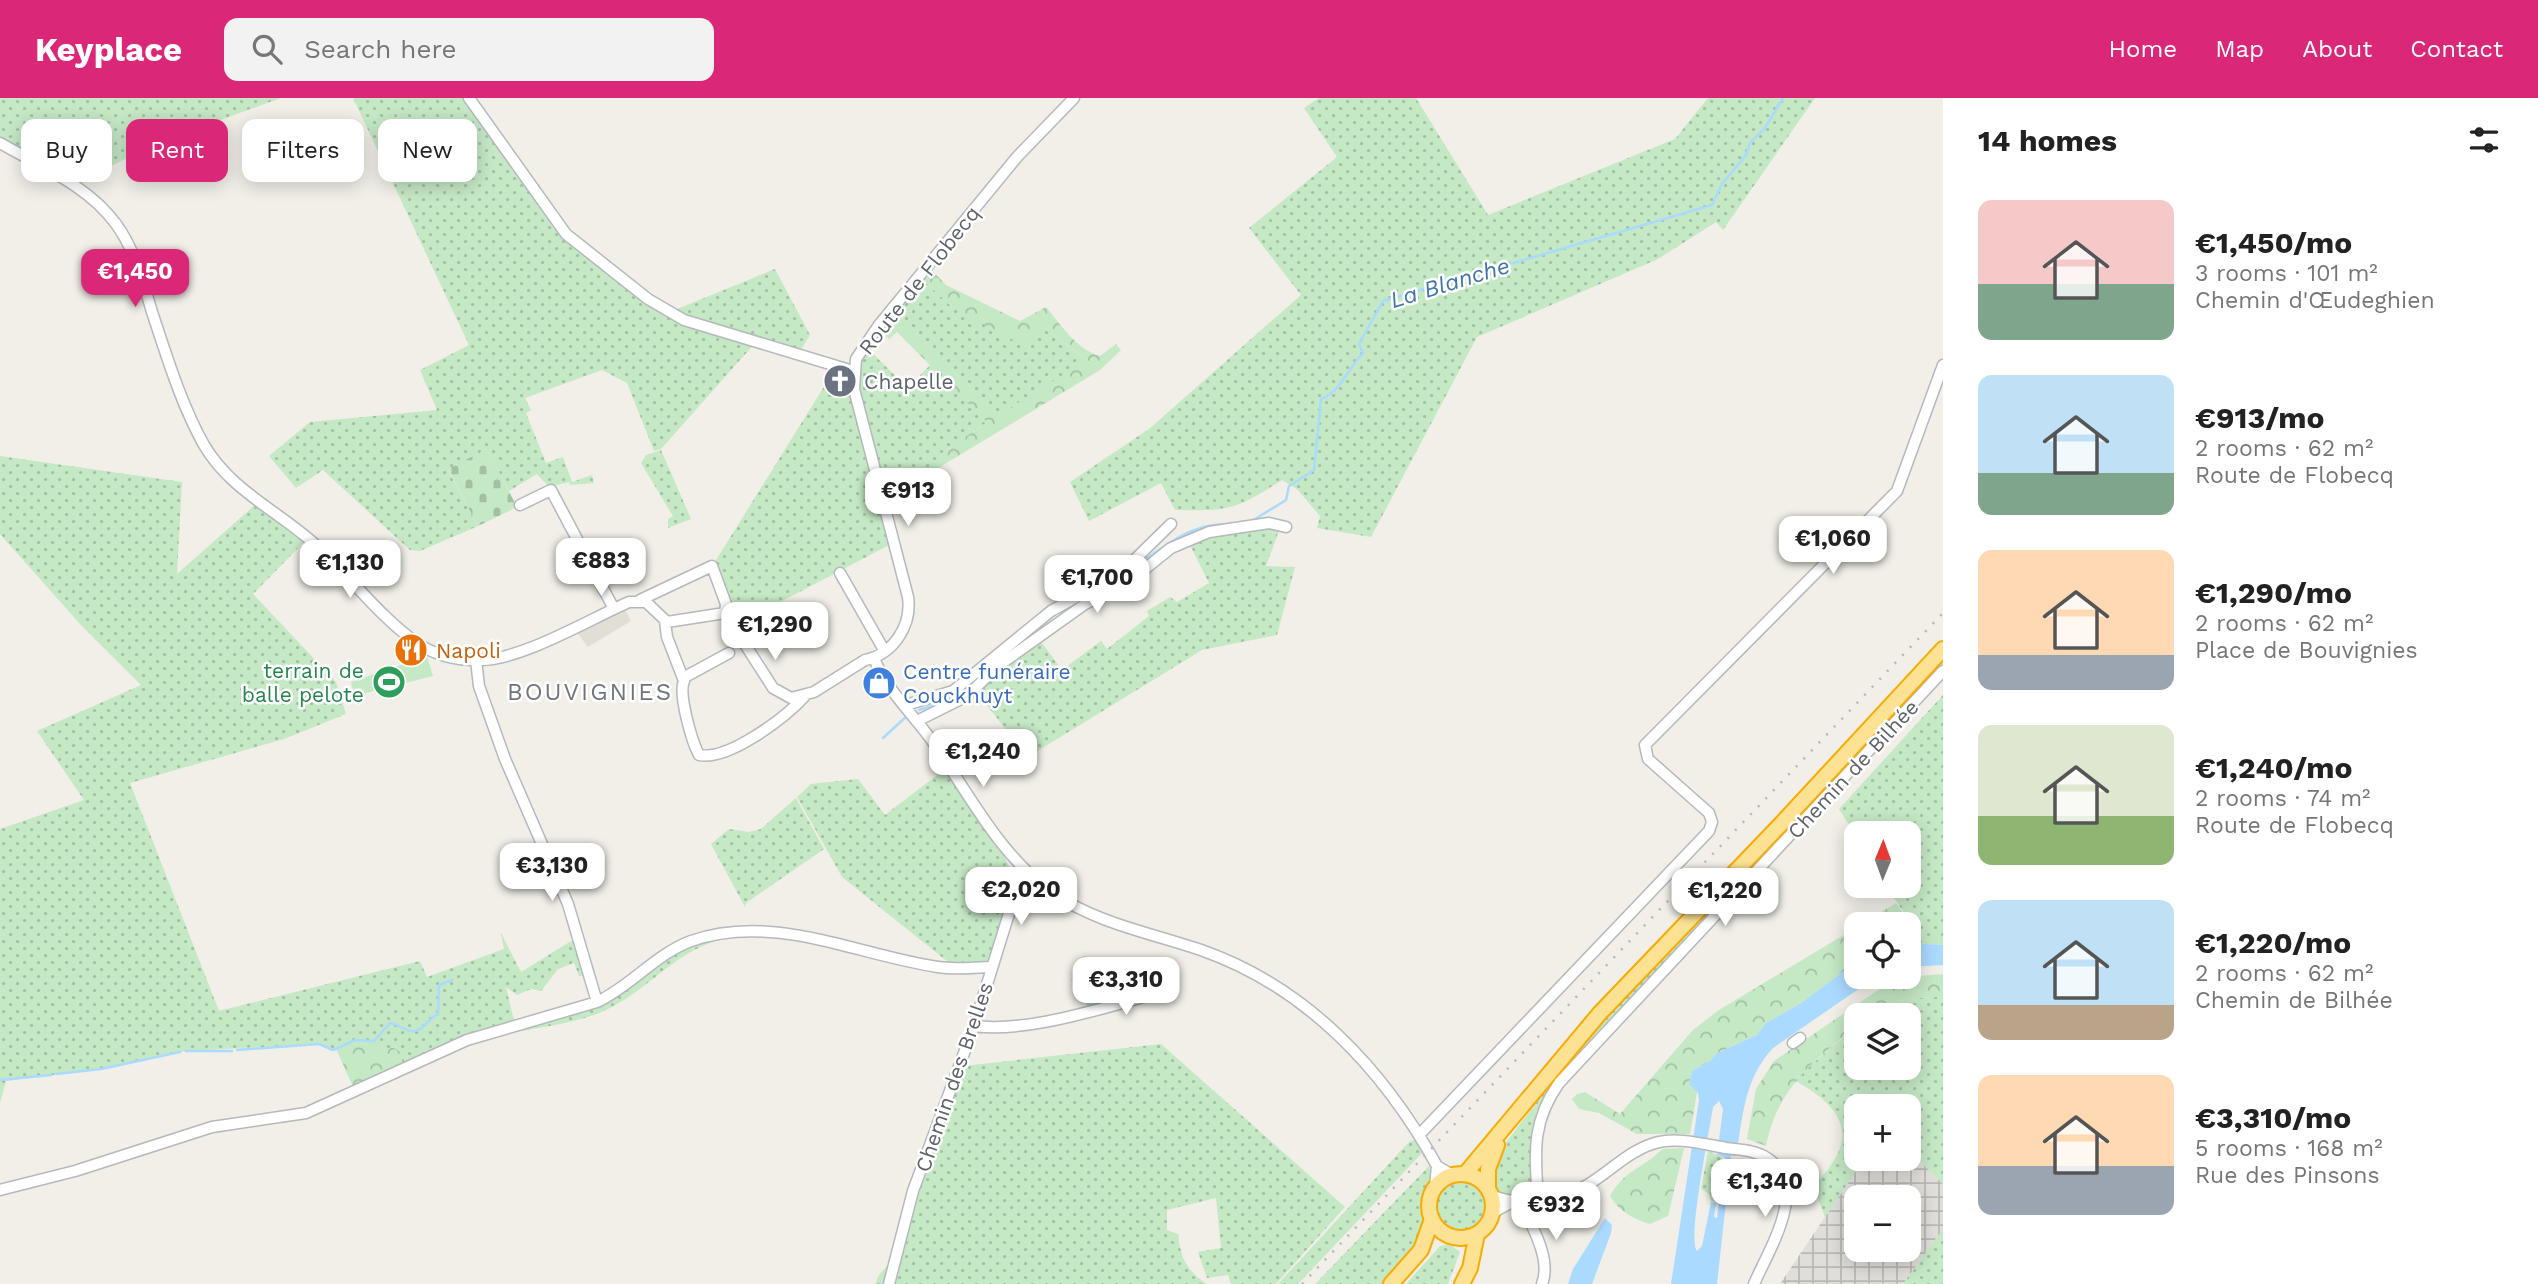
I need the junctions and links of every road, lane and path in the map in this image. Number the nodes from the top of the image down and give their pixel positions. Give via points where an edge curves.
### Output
1 (469, 98) edge
2 (1074, 98) edge
3 (0, 143) edge
4 (1943, 365) edge
5 (853, 371) junction
6 (520, 505) dead end
7 (1171, 524) dead end
8 (1286, 527) dead end
9 (840, 573) dead end
10 (640, 600) junction
11 (614, 609) junction
12 (725, 613) junction
13 (665, 621) junction
14 (1943, 649) edge
15 (884, 650) junction
16 (729, 653) dead end
17 (874, 658) junction
18 (476, 660) junction
19 (1943, 671) edge
20 (683, 678) junction
21 (805, 696) junction
22 (912, 712) junction
23 (1029, 874) junction
24 (1084, 962) dead end
25 (992, 967) junction
26 (597, 1002) junction
27 (974, 1026) junction
28 (1505, 1128) junction
29 (1419, 1135) junction
30 (1437, 1166) junction
31 (1461, 1174) junction
32 (1435, 1187) junction
33 (0, 1190) edge
34 (1490, 1192) junction
35 (1538, 1200) junction
36 (1517, 1202) junction
37 (1492, 1213) junction
38 (1432, 1220) junction
39 (1477, 1234) junction
40 (1454, 1237) junction
41 (888, 1284) edge
42 (1391, 1284) edge
43 (1398, 1284) edge
44 (1456, 1284) edge
45 (1462, 1284) edge
46 (1542, 1284) edge
47 (1754, 1284) edge

1 - 5 street via 566,234 648,299 684,320
2 - 5 street, Route de Flobecq via 1017,157 897,302 864,346
3 - 18 street via 80,190 117,226 134,258 178,386 204,444 222,470 310,539 418,643 447,657
4 - 29 street via 1897,491 1650,737 1644,749 1648,759 1709,813 1709,831
5 - 15 street, Route de Flobecq via 910,608 903,632
6 - 11 street via 551,490
7 - 22 street via 1122,572 1051,611 953,691
8 - 22 street via 1269,523 1209,532 1171,548 1130,581 1085,604 998,666 967,696
9 - 15 street
10 - 11 street
10 - 12 street via 712,566
10 - 13 street
11 - 18 street via 523,649
12 - 13 street
12 - 21 street via 773,688 791,698
13 - 20 street
14 - 28 highway via 1600,1013
15 - 17 street, Route de Flobecq
16 - 20 street
17 - 21 street, Route de Flobecq
17 - 22 street
18 - 26 street via 479,686 505,759 569,904
19 - 35 street, Chemin de Bilhée via 1559,1083 1542,1110 1536,1135
20 - 21 street, Route de Flobecq via 694,746 699,755 712,757 788,713
22 - 23 street via 997,838
23 - 25 street, Chemin des Brelles via 1016,891
23 - 29 street via 1077,908 1213,954 1281,989 1378,1074
24 - 27 street via 1154,983 1155,993 1080,1015
25 - 26 street via 943,968 784,933 732,933 682,945
25 - 27 street, Chemin des Brelles
26 - 33 street via 467,1040 306,1113 212,1127
27 - 41 street, Chemin des Brelles via 913,1191
28 - 31 highway
28 - 34 highway via 1490,1160
29 - 30 street
30 - 31 street
30 - 32 street
31 - 32 highway via 1449,1176
31 - 34 highway via 1478,1178
32 - 38 highway via 1429,1206
34 - 36 street
34 - 37 highway
35 - 36 street
35 - 47 street via 1578,1189 1639,1150 1664,1142 1755,1153 1776,1166 1787,1195 1783,1216
36 - 37 street
36 - 46 street via 1542,1248
37 - 39 highway
38 - 40 highway
38 - 42 highway via 1421,1250
39 - 40 highway
39 - 45 highway
40 - 43 highway via 1435,1244
40 - 44 highway via 1466,1251

